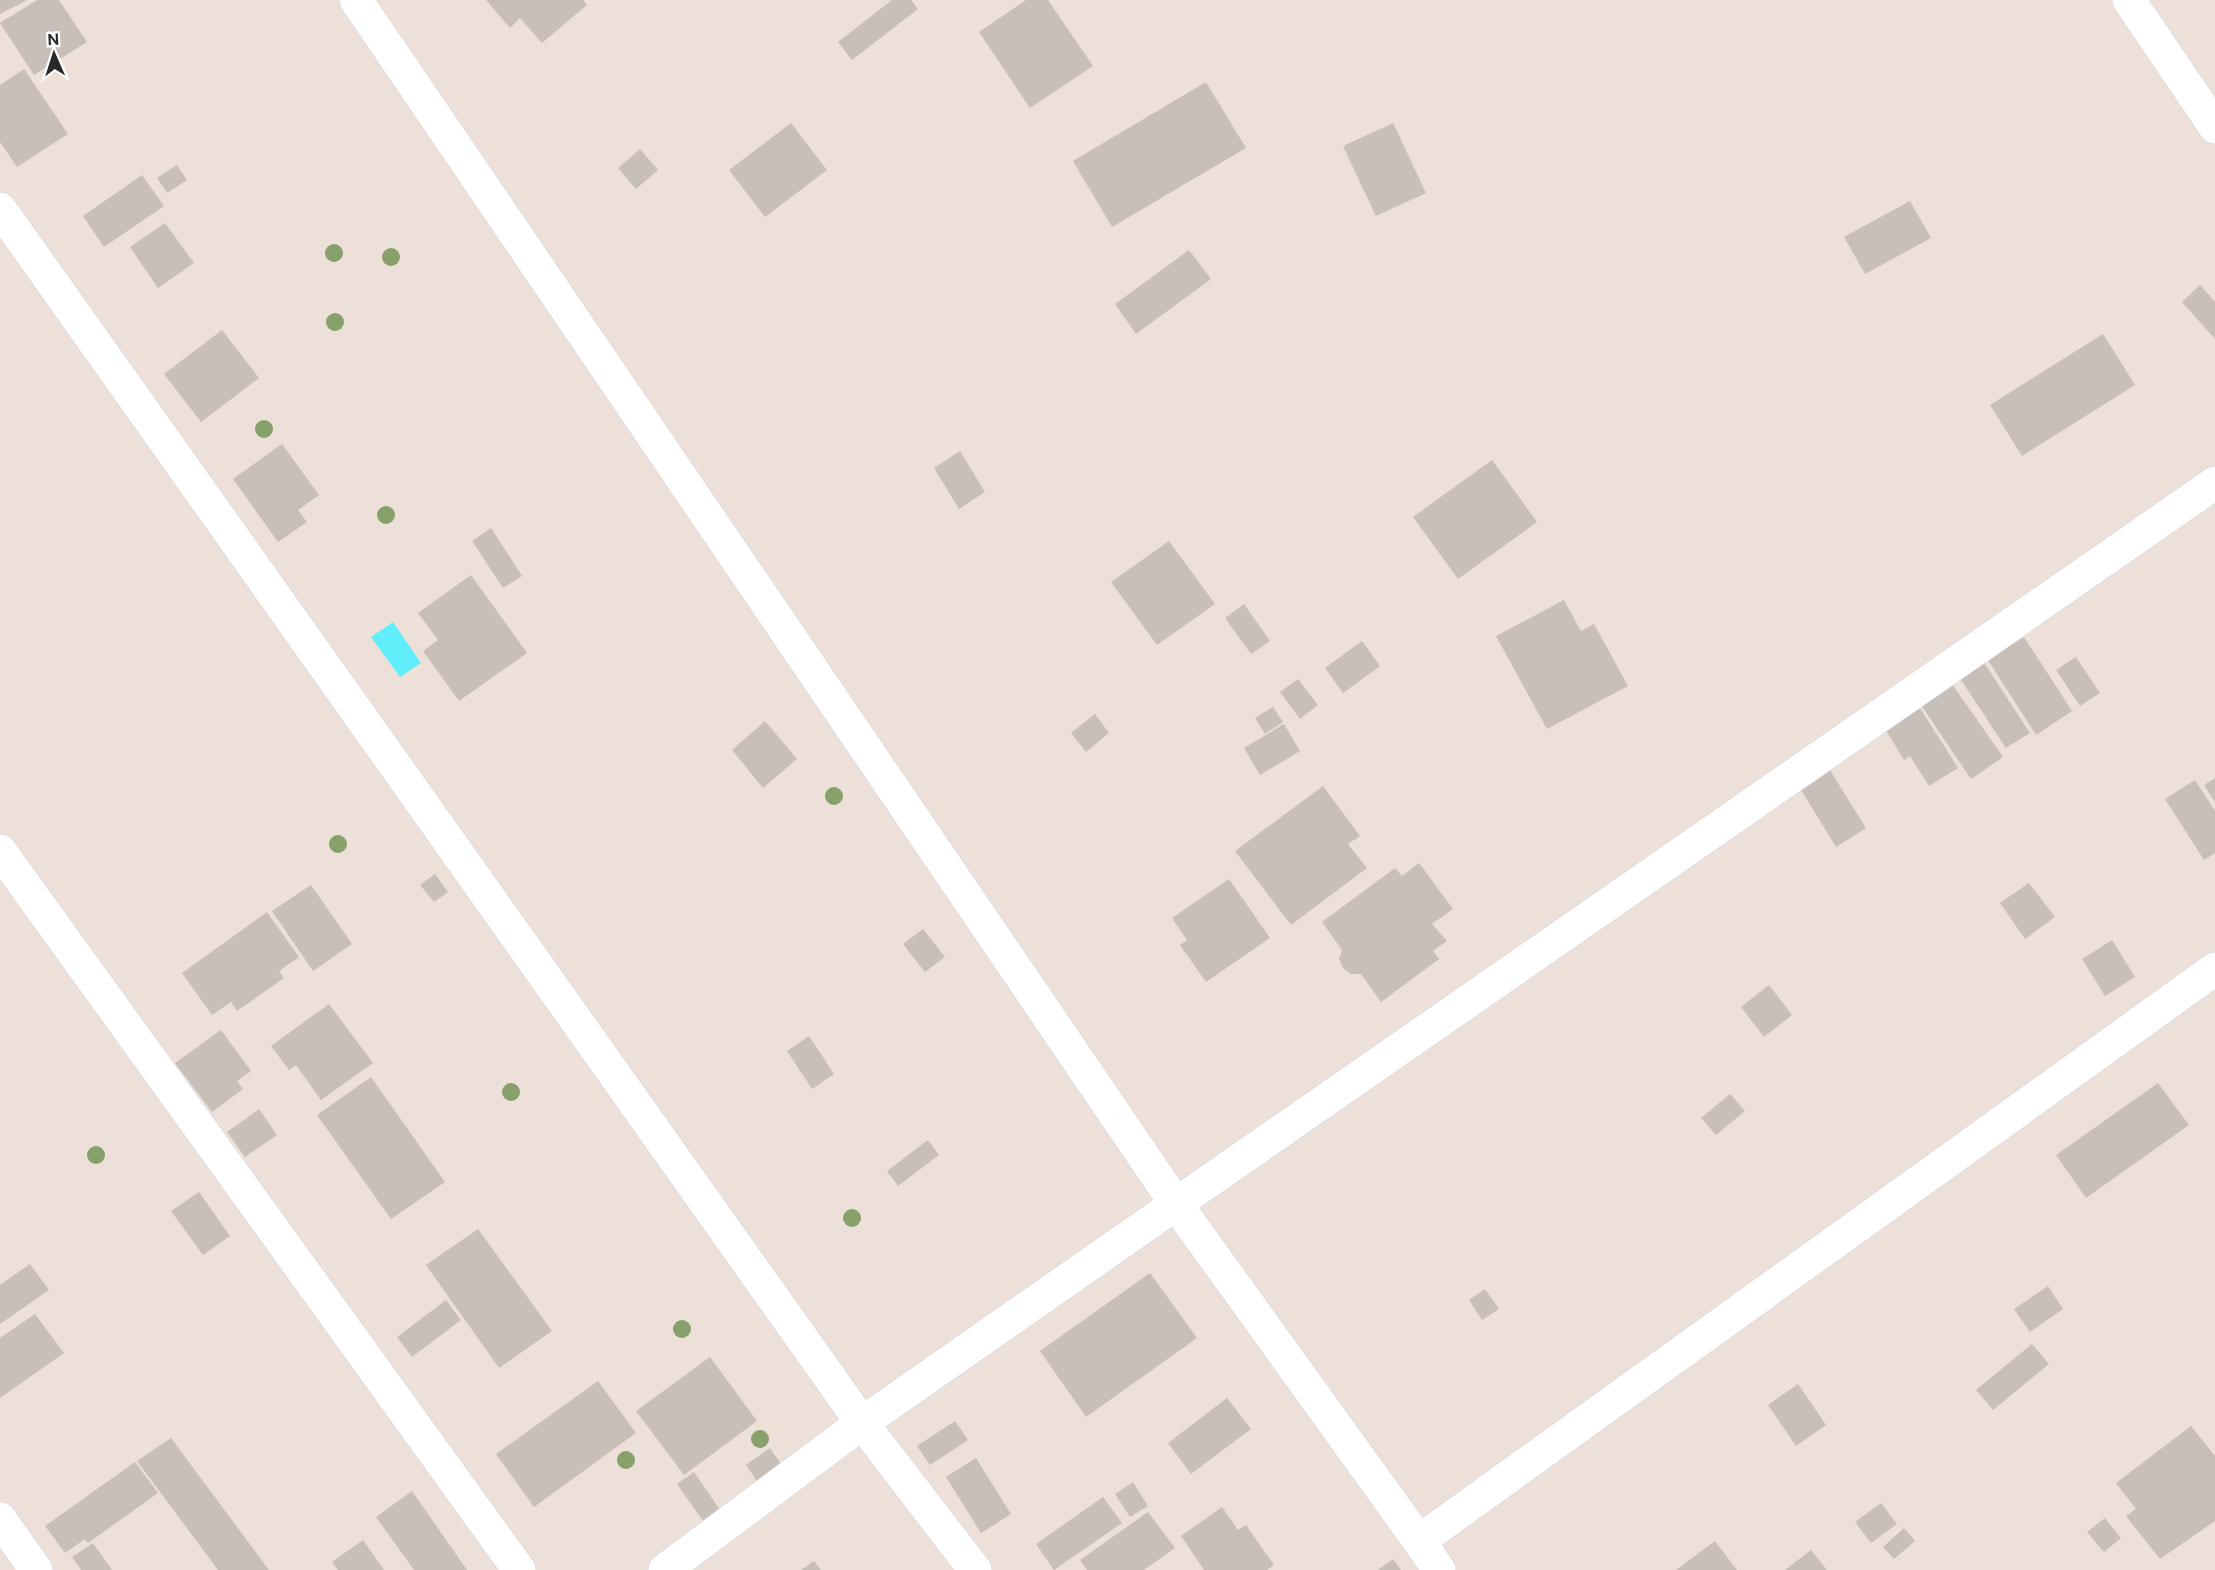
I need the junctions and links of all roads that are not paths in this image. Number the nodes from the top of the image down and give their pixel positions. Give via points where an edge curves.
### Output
1 (356, 0) edge
2 (2129, 0) edge
3 (2215, 128) edge
4 (0, 209) edge
5 (2215, 483) edge
6 (0, 851) edge
7 (2215, 969) edge
8 (1176, 1204) junction
9 (862, 1423) junction
10 (0, 1519) edge
11 (1419, 1540) junction
12 (36, 1570) edge
13 (519, 1570) edge
14 (665, 1570) edge
15 (975, 1570) edge
16 (1439, 1570) edge

1 - 8 street
2 - 3 street
4 - 9 street
5 - 8 street
6 - 13 street
7 - 11 street
8 - 9 street
8 - 11 street
9 - 14 street
9 - 15 street
10 - 12 street
11 - 16 street

